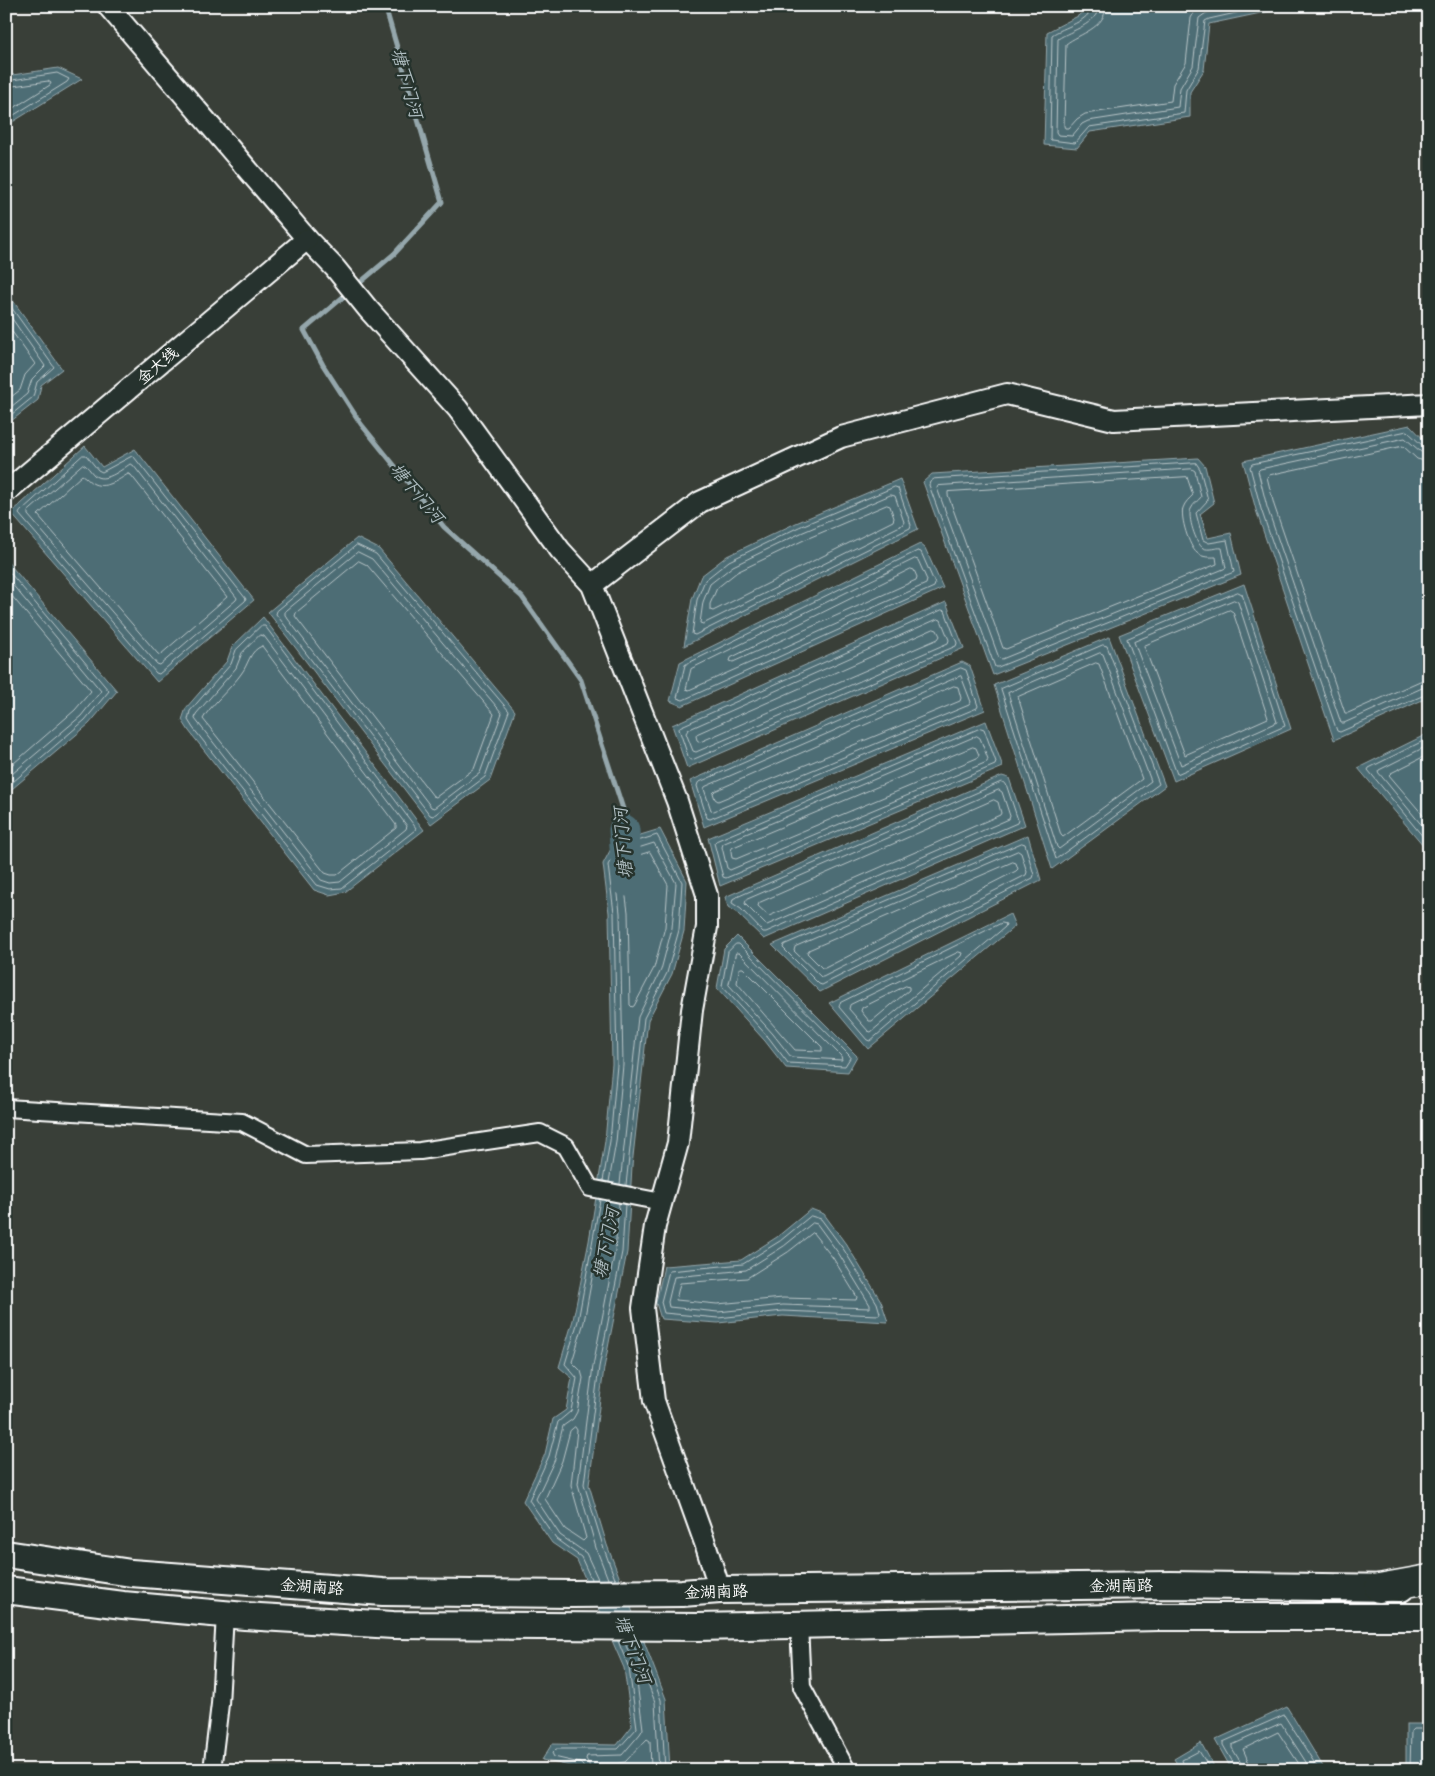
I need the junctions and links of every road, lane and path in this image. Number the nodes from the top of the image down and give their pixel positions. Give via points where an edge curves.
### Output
1 (108, 6) edge
2 (307, 239) junction
3 (1429, 404) edge
4 (6, 492) edge
5 (592, 585) junction
6 (6, 1108) edge
7 (661, 1202) junction
8 (6, 1554) edge
9 (1429, 1579) edge
10 (1379, 1588) junction
11 (1429, 1588) edge
12 (6, 1590) edge
13 (720, 1590) junction
14 (225, 1614) junction
15 (1429, 1617) edge
16 (799, 1625) junction
17 (212, 1770) edge
18 (848, 1770) edge

1 - 2 street
2 - 4 street, 金大线
2 - 5 street via 458,410 560,550
3 - 5 street via 1114,420 1006,394 841,437 700,502
5 - 7 street via 677,801 707,895 707,927 692,1010 678,1143
6 - 7 street via 242,1122 306,1155 420,1151 540,1133 566,1146 590,1188
7 - 13 street via 643,1308 654,1401
8 - 13 main road, 金湖南路 via 131,1573 383,1592 572,1594
9 - 10 highway
10 - 11 main road, 金湖南路
10 - 13 main road, 金湖南路 via 1171,1585
12 - 14 main road, 金湖南路
14 - 16 main road, 金湖南路 via 393,1625
14 - 17 street
15 - 16 main road, 金湖南路 via 1158,1617
16 - 18 street via 802,1687

